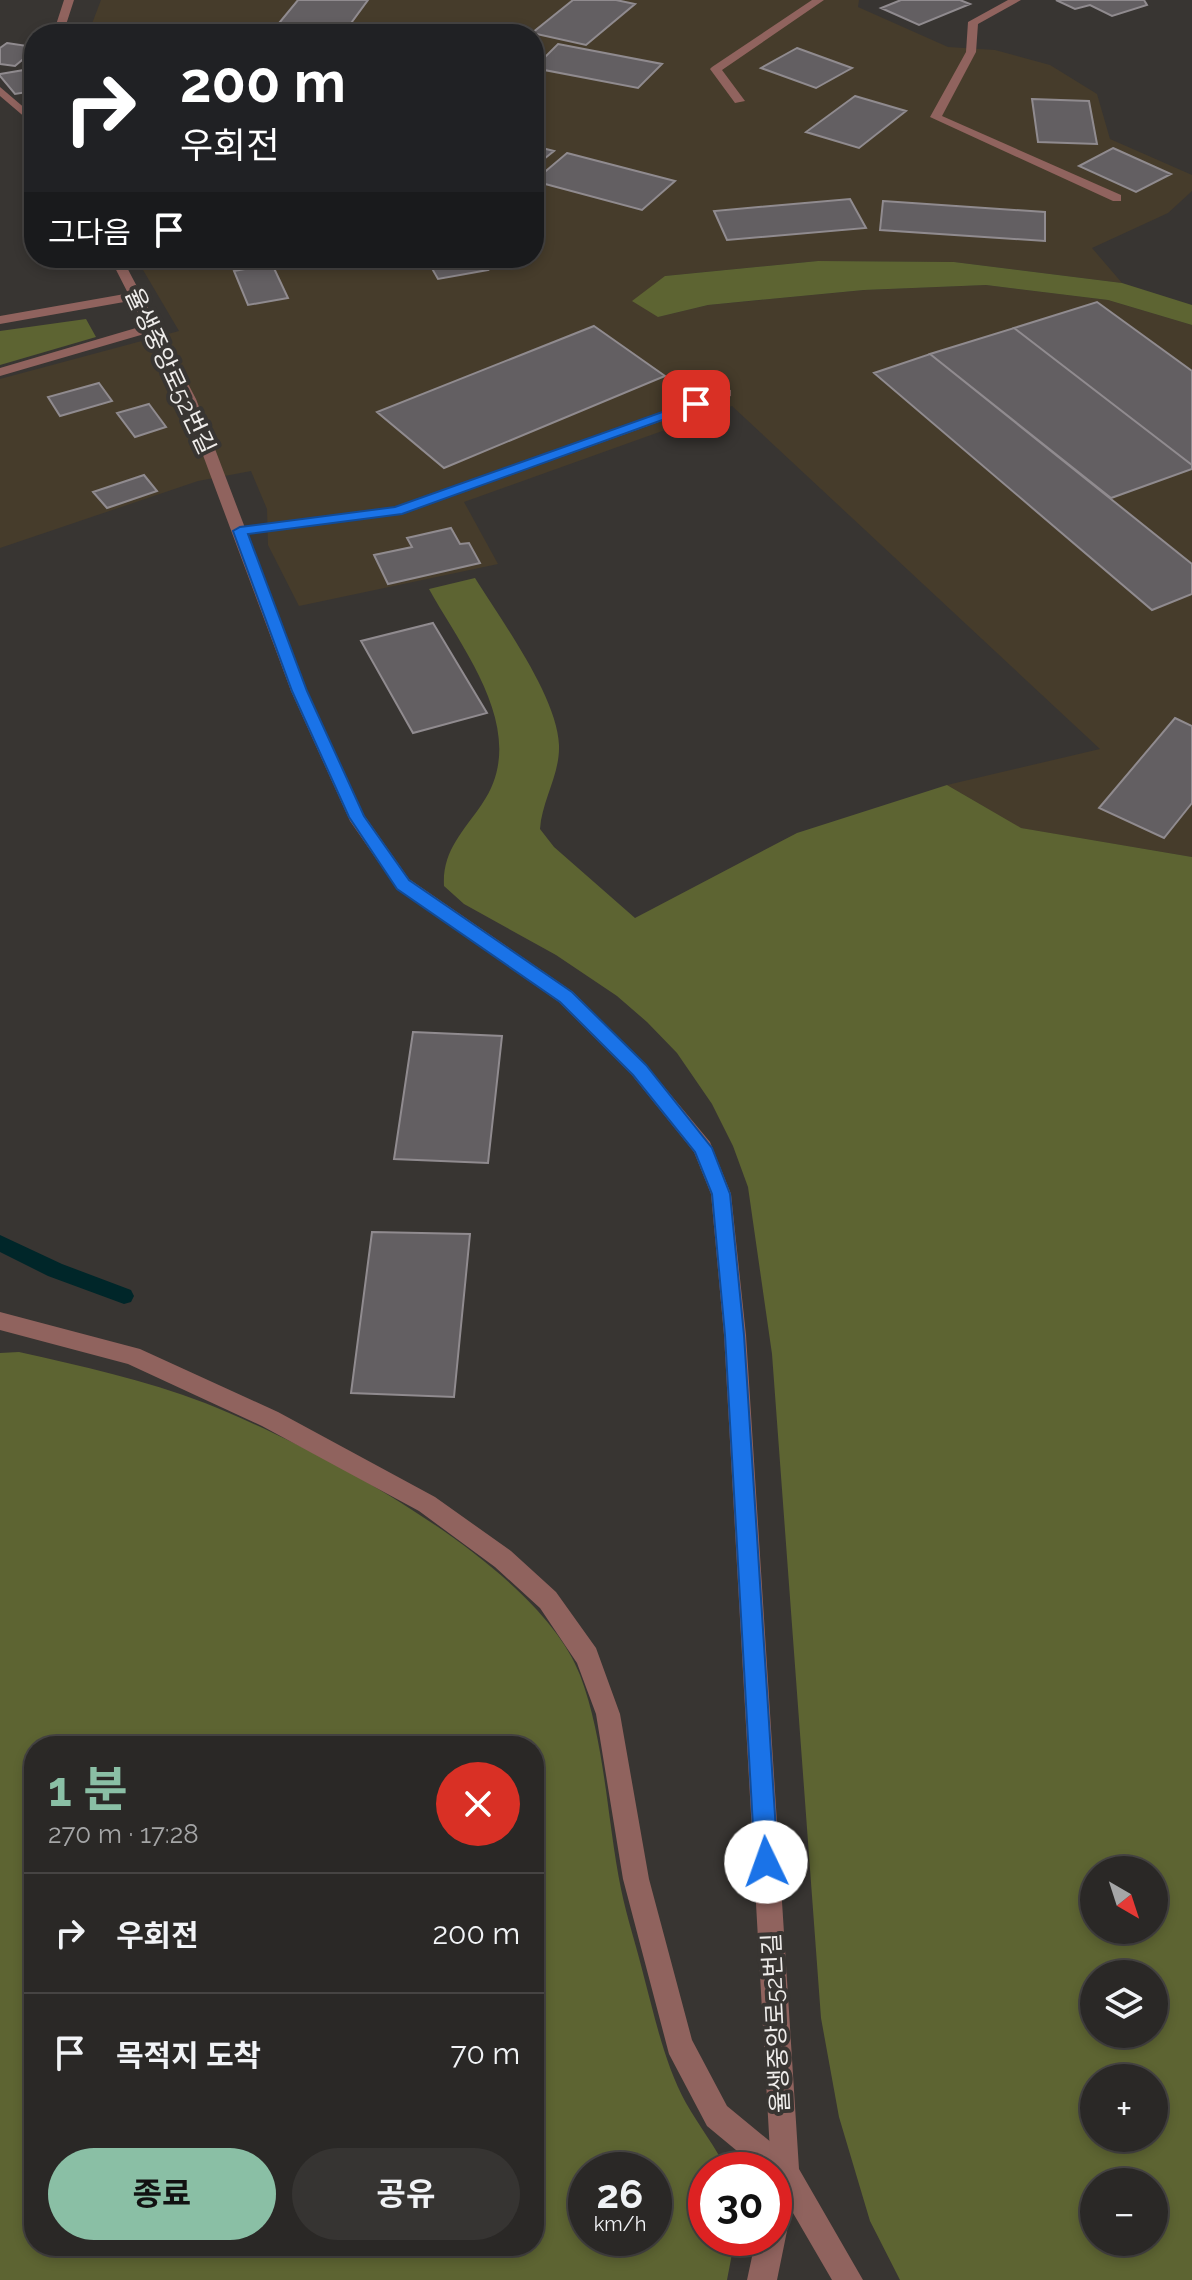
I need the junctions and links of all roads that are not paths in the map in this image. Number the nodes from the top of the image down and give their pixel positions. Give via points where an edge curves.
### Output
1 (69, 0) edge
2 (819, 0) edge
3 (1016, 0) edge
4 (61, 24) edge
5 (0, 90) edge
6 (739, 101) dead end
7 (24, 113) edge
8 (1117, 198) dead end
9 (121, 268) edge
10 (136, 296) junction
11 (0, 320) edge
12 (153, 327) junction
13 (0, 372) edge
14 (726, 393) dead end
15 (240, 531) junction
16 (0, 1321) edge
17 (761, 2152) edge
18 (784, 2152) edge
19 (792, 2184) edge
20 (767, 2256) edge
21 (762, 2280) edge
22 (848, 2280) edge

1 - 4 street
2 - 6 street via 716,69
3 - 8 street via 973,22 971,52 936,117
5 - 7 street
9 - 10 street, 율생중앙로52번길
10 - 11 street
10 - 12 street, 율생중앙로52번길
12 - 13 street
12 - 15 street, 율생중앙로52번길 via 189,399
14 - 15 street via 397,511
15 - 18 street, 율생중앙로52번길 via 299,691 356,817 403,884 566,997 639,1070 703,1148 721,1194 735,1335
16 - 17 street via 132,1356 270,1419 427,1504 503,1559 548,1600 587,1656 608,1714 636,1879 679,2044 717,2116
19 - 22 street, 율생중앙로52번길
20 - 21 street

